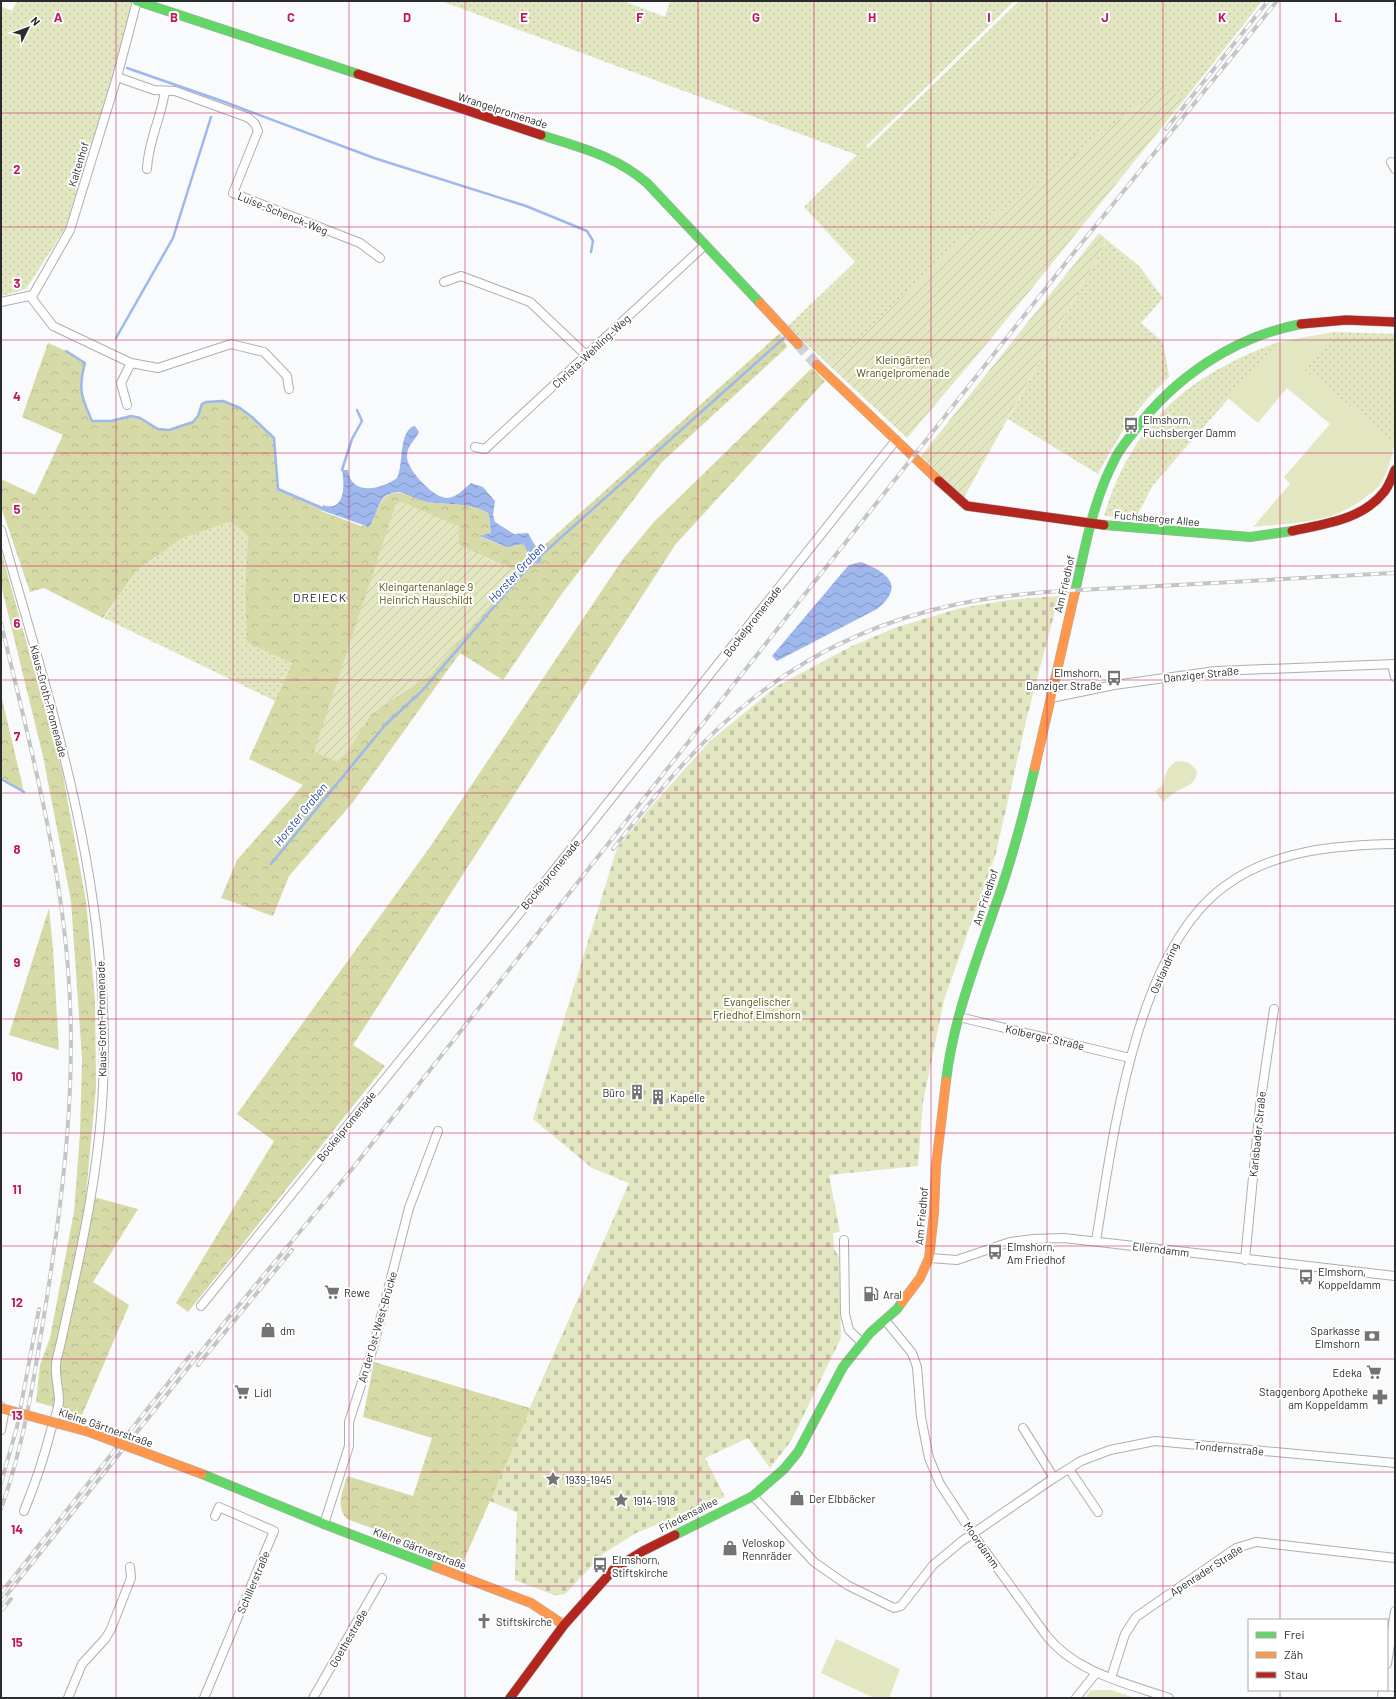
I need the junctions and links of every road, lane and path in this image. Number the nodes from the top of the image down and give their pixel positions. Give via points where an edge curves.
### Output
1 (137, 1) edge
2 (117, 78) junction
3 (165, 92) junction
4 (147, 169) dead end
5 (704, 246) junction
6 (380, 258) dead end
7 (444, 282) dead end
8 (30, 296) junction
9 (1, 302) edge
10 (1395, 322) edge
11 (798, 344) tunnel mouth
12 (587, 356) junction
13 (131, 363) junction
14 (817, 365) tunnel mouth
15 (289, 389) dead end
16 (127, 404) dead end
17 (896, 440) junction
18 (474, 447) dead end
19 (1395, 470) edge
20 (1091, 524) junction
21 (1, 530) edge
22 (1393, 664) edge
23 (1395, 677) edge
24 (1051, 698) junction
25 (1395, 844) edge
26 (1274, 1009) dead end
27 (959, 1017) junction
28 (1130, 1058) junction
29 (438, 1131) dead end
30 (844, 1240) dead end
31 (1096, 1241) junction
32 (929, 1258) junction
33 (1245, 1260) junction
34 (1395, 1276) edge
35 (920, 1278) joint
36 (200, 1306) dead end
37 (885, 1320) junction
38 (862, 1343) junction
39 (1, 1407) edge
40 (1023, 1428) dead end
41 (1, 1430) edge
42 (1395, 1463) edge
43 (1069, 1469) junction
44 (1054, 1478) junction
45 (753, 1496) junction
46 (24, 1511) dead end
47 (1098, 1512) dead end
48 (216, 1516) dead end
49 (324, 1524) junction
50 (972, 1533) junction
51 (1395, 1558) edge
52 (130, 1566) dead end
53 (382, 1578) dead end
54 (1395, 1611) edge
55 (564, 1625) junction
56 (1388, 1657) edge
57 (1096, 1673) junction
58 (1111, 1678) junction
59 (1382, 1694) edge
60 (1395, 1696) edge
61 (68, 1698) edge
62 (204, 1698) edge
63 (313, 1698) edge
64 (510, 1698) edge
65 (1076, 1698) edge
66 (1170, 1698) edge

1 - 2 street, Kaltenhof
1 - 5 street, Wrangelpromenade via 608,157 632,170 647,183
2 - 3 street, Luise-Schenck-Weg
2 - 8 street, Kaltenhof via 70,230 33,295
3 - 4 street via 148,154
3 - 6 street, Luise-Schenck-Weg via 175,91 249,118 255,124 258,131 233,193 360,243
5 - 11 street, Wrangelpromenade
5 - 12 street, Christa-Wehling-Weg
7 - 12 street via 461,276 530,302
8 - 9 street
8 - 13 street via 53,326
10 - 20 street, Am Friedhof via 1330,321 1298,325 1257,337 1206,362 1164,396 1136,428 1114,460
12 - 18 street, Christa-Wehling-Weg via 485,449
13 - 15 street via 158,368 231,344 264,352 287,376
13 - 16 street via 121,383
14 - 17 street
17 - 20 street, Fuchsberger Allee via 967,506
17 - 36 street, Bockelpromenade via 552,873
19 - 20 street, Fuchsberger Allee via 1384,492 1369,506 1347,519 1285,533 1238,536
20 - 24 street, Am Friedhof
21 - 46 street, Klaus-Groth-Promenade via 42,672 79,819 95,915 104,1050 94,1176 56,1364 59,1402 43,1461
22 - 23 street
22 - 24 street, Danziger Straße via 1216,672 1114,685
24 - 27 street, Am Friedhof via 1020,825
25 - 28 street, Ostlandring via 1344,847 1297,854 1270,862 1224,886 1196,911 1176,940 1154,987
26 - 33 street, Karlsbader Straße via 1260,1105
27 - 28 street, Kolberger Straße
27 - 32 street, Am Friedhof via 946,1079
28 - 31 street, Ostlandring via 1117,1117
29 - 49 street, An der Ost-West-Brücke via 409,1208 373,1348 349,1422 349,1446
30 - 38 street via 845,1314 849,1330
31 - 32 street, Ellerndamm via 1033,1239 1010,1242 957,1260
31 - 33 street, Ellerndamm
32 - 35 street, Am Friedhof
33 - 34 street, Ellerndamm
35 - 37 street, Friedensallee via 897,1309
37 - 38 street, Friedensallee
37 - 50 street, Moordamm via 912,1353 917,1367 921,1417 929,1458 940,1484
38 - 45 street, Friedensallee via 843,1367 798,1452 784,1469
39 - 41 street via 4,1414
39 - 49 street, Kleine Gärtnerstraße, bridge via 89,1432 202,1474
40 - 44 street
42 - 43 street, Tondernstraße via 1154,1442 1110,1450 1081,1461
43 - 44 street, Tondernstraße
43 - 47 street
44 - 50 street, Tondernstraße
45 - 50 street, Tondernstraße via 814,1562 847,1584 894,1608 905,1602 933,1565
45 - 55 street, Friedensallee via 625,1561 610,1573
48 - 62 street, Schillerstraße via 219,1507 274,1531
49 - 55 street, Kleine Gärtnerstraße via 531,1603
50 - 57 street, Moordamm via 1057,1648 1070,1659
51 - 58 street, Apenrader Straße via 1256,1542 1236,1548 1136,1617 1125,1634
52 - 61 street via 131,1578 111,1629 82,1664
53 - 63 street, Goethestraße
54 - 56 street
55 - 64 street, Friedensallee
57 - 58 street, Moordamm
57 - 65 street
58 - 66 street, Moordamm
59 - 60 street

